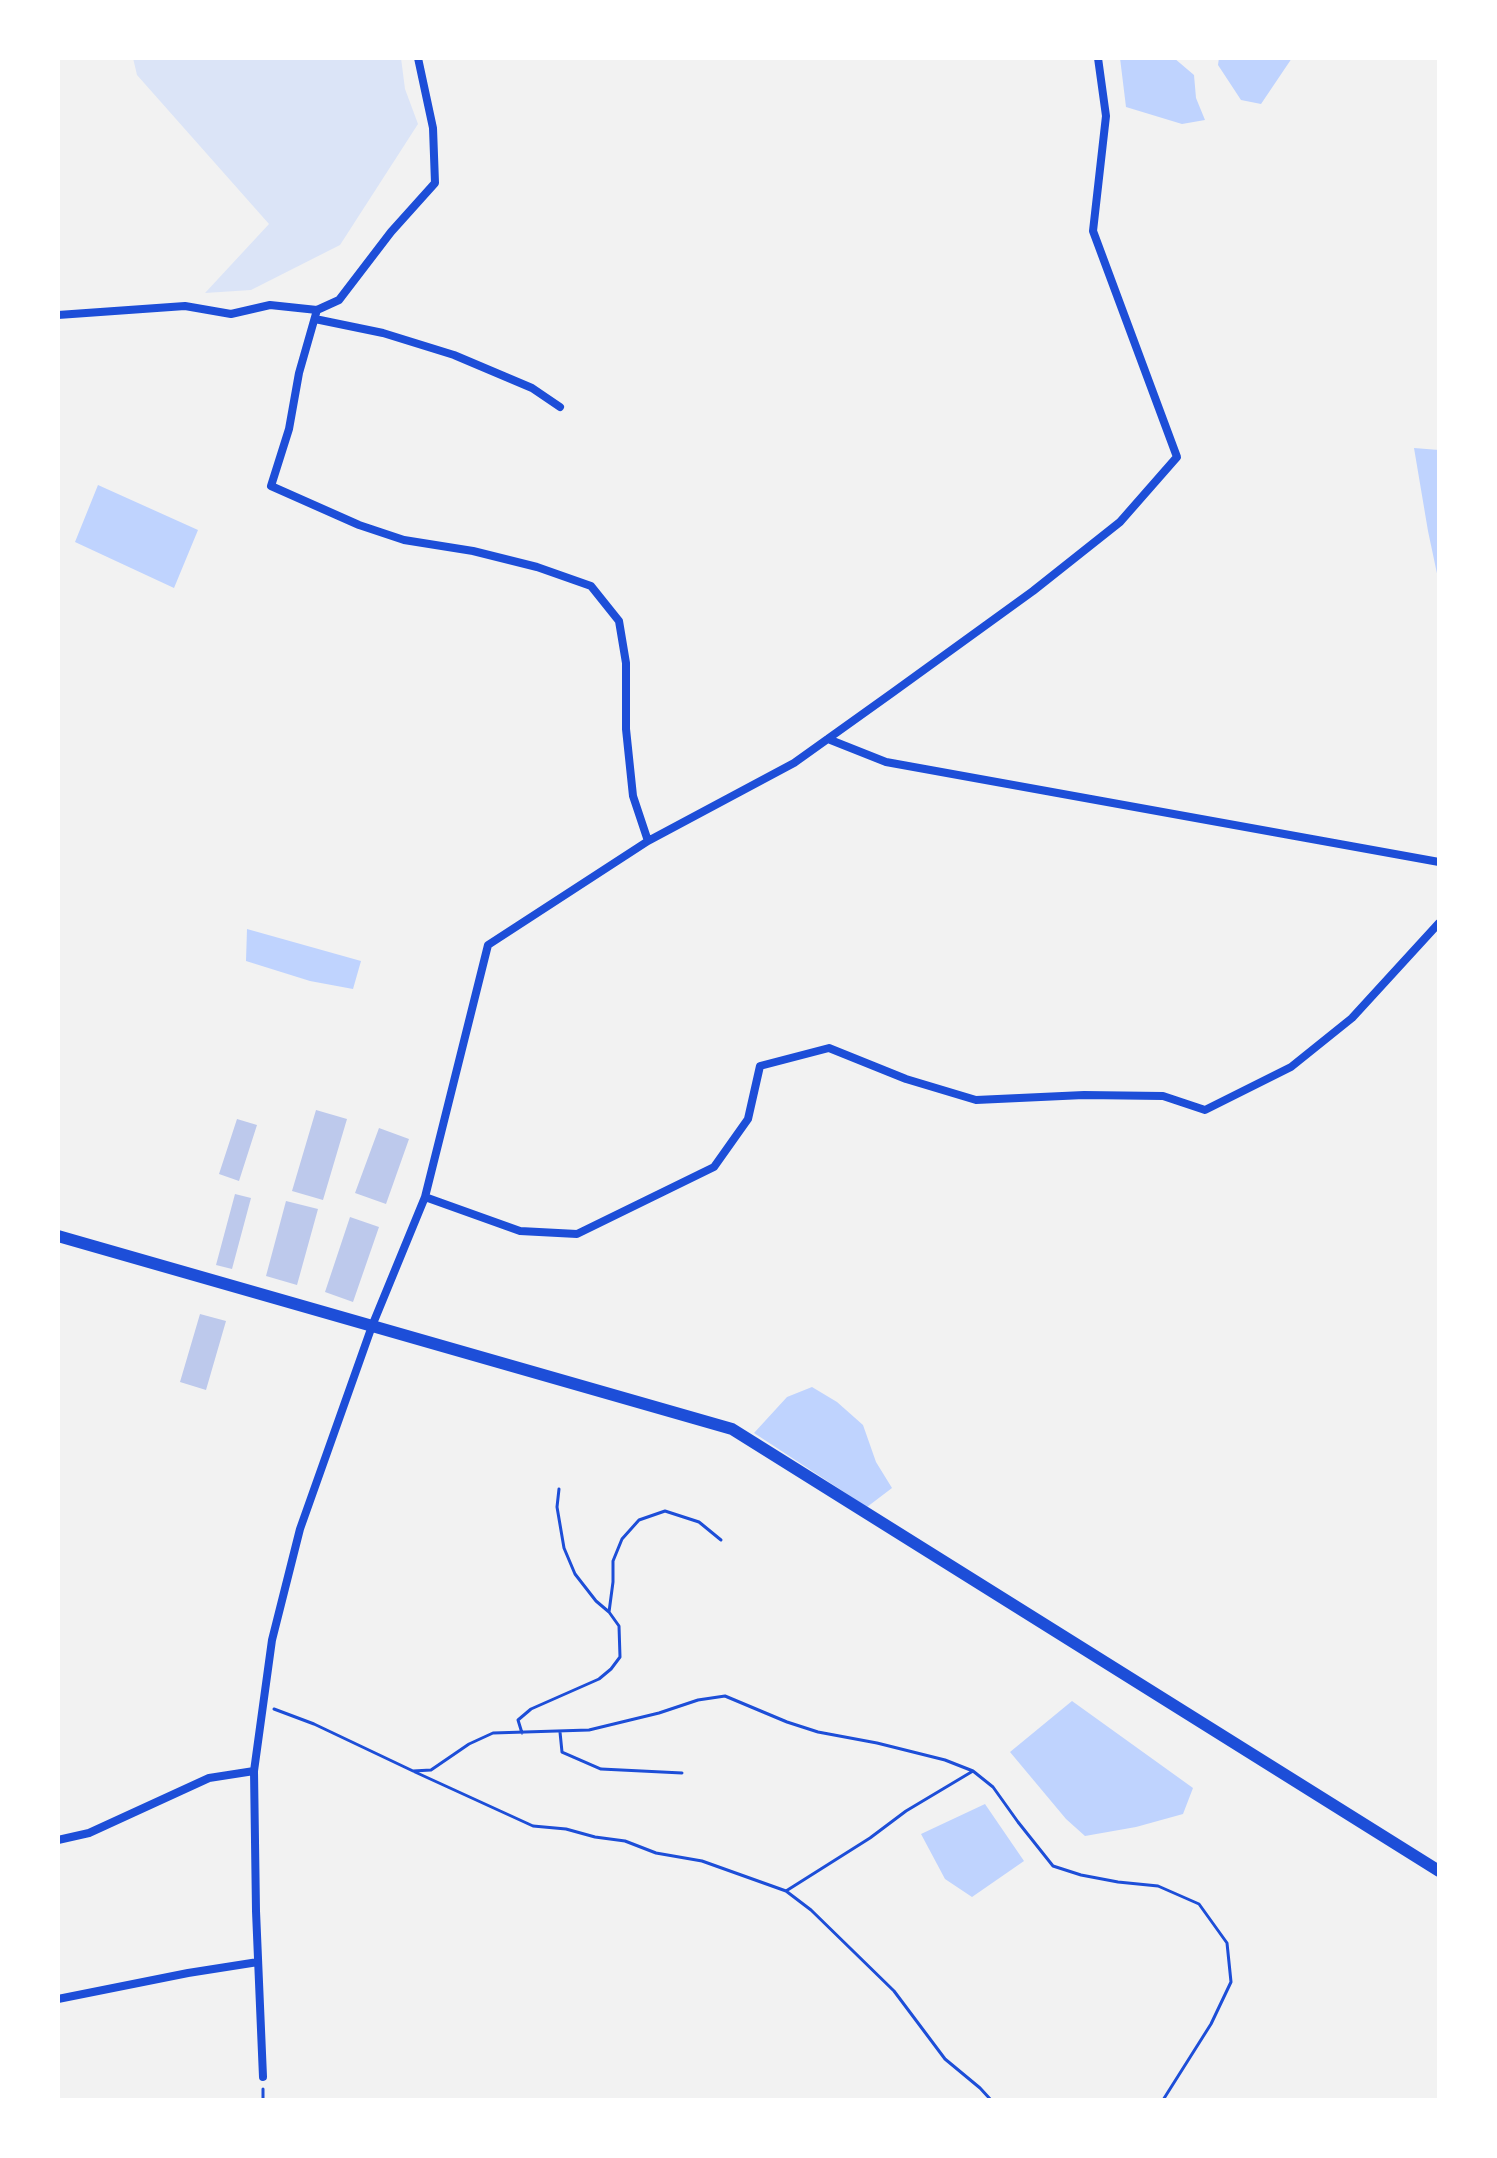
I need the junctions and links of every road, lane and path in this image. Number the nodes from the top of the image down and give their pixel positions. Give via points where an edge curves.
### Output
1 (418, 58) edge
2 (1098, 58) edge
3 (316, 314) junction
4 (58, 315) edge
5 (560, 407) dead end
6 (828, 739) junction
7 (648, 841) junction
8 (1439, 862) edge
9 (1439, 923) edge
10 (425, 1197) junction
11 (58, 1236) edge
12 (372, 1326) junction
13 (559, 1489) dead end
14 (721, 1540) dead end
15 (609, 1612) junction
16 (263, 1705) junction
17 (560, 1732) junction
18 (522, 1733) junction
19 (254, 1771) junction
20 (413, 1771) junction
21 (973, 1771) junction
22 (682, 1773) dead end
23 (58, 1840) edge
24 (1439, 1871) edge
25 (786, 1891) junction
26 (258, 1962) junction
27 (58, 1999) edge
28 (263, 2077) dead end
29 (991, 2100) edge
30 (1163, 2100) edge

1 - 3 street via 433,128 435,183 339,300
2 - 6 street via 1106,116 1093,231 1177,457 1120,522
3 - 4 street via 270,305 231,314 185,306
3 - 5 street via 454,355 532,388
3 - 7 street via 271,486 404,540 473,551 591,586 619,621 633,796
6 - 7 street via 794,763
6 - 8 street via 886,762
7 - 10 street via 488,945
9 - 10 street via 1352,1018 1291,1067 1205,1110 1163,1096 976,1100 829,1048 760,1066 748,1119 714,1167 577,1234 520,1231
10 - 12 street
11 - 12 street
12 - 16 street via 300,1529 272,1640
12 - 24 street via 732,1429
13 - 15 path via 564,1548 575,1574
14 - 15 path via 699,1522 665,1511 639,1520 622,1539 613,1561
15 - 18 path via 619,1626 620,1657 599,1679 531,1709 518,1720
16 - 19 street
16 - 20 path
17 - 18 path
17 - 21 path via 589,1730 725,1696 818,1732
17 - 22 path via 562,1752 601,1769
18 - 20 path via 493,1733 431,1770
19 - 23 street via 209,1778 89,1833
19 - 26 street
20 - 25 path via 533,1826 625,1841
21 - 25 path
21 - 30 path via 993,1787 1053,1866 1158,1886 1199,1904 1227,1943 1231,1982
25 - 29 path via 894,1991 945,2059
26 - 27 street
26 - 28 street

